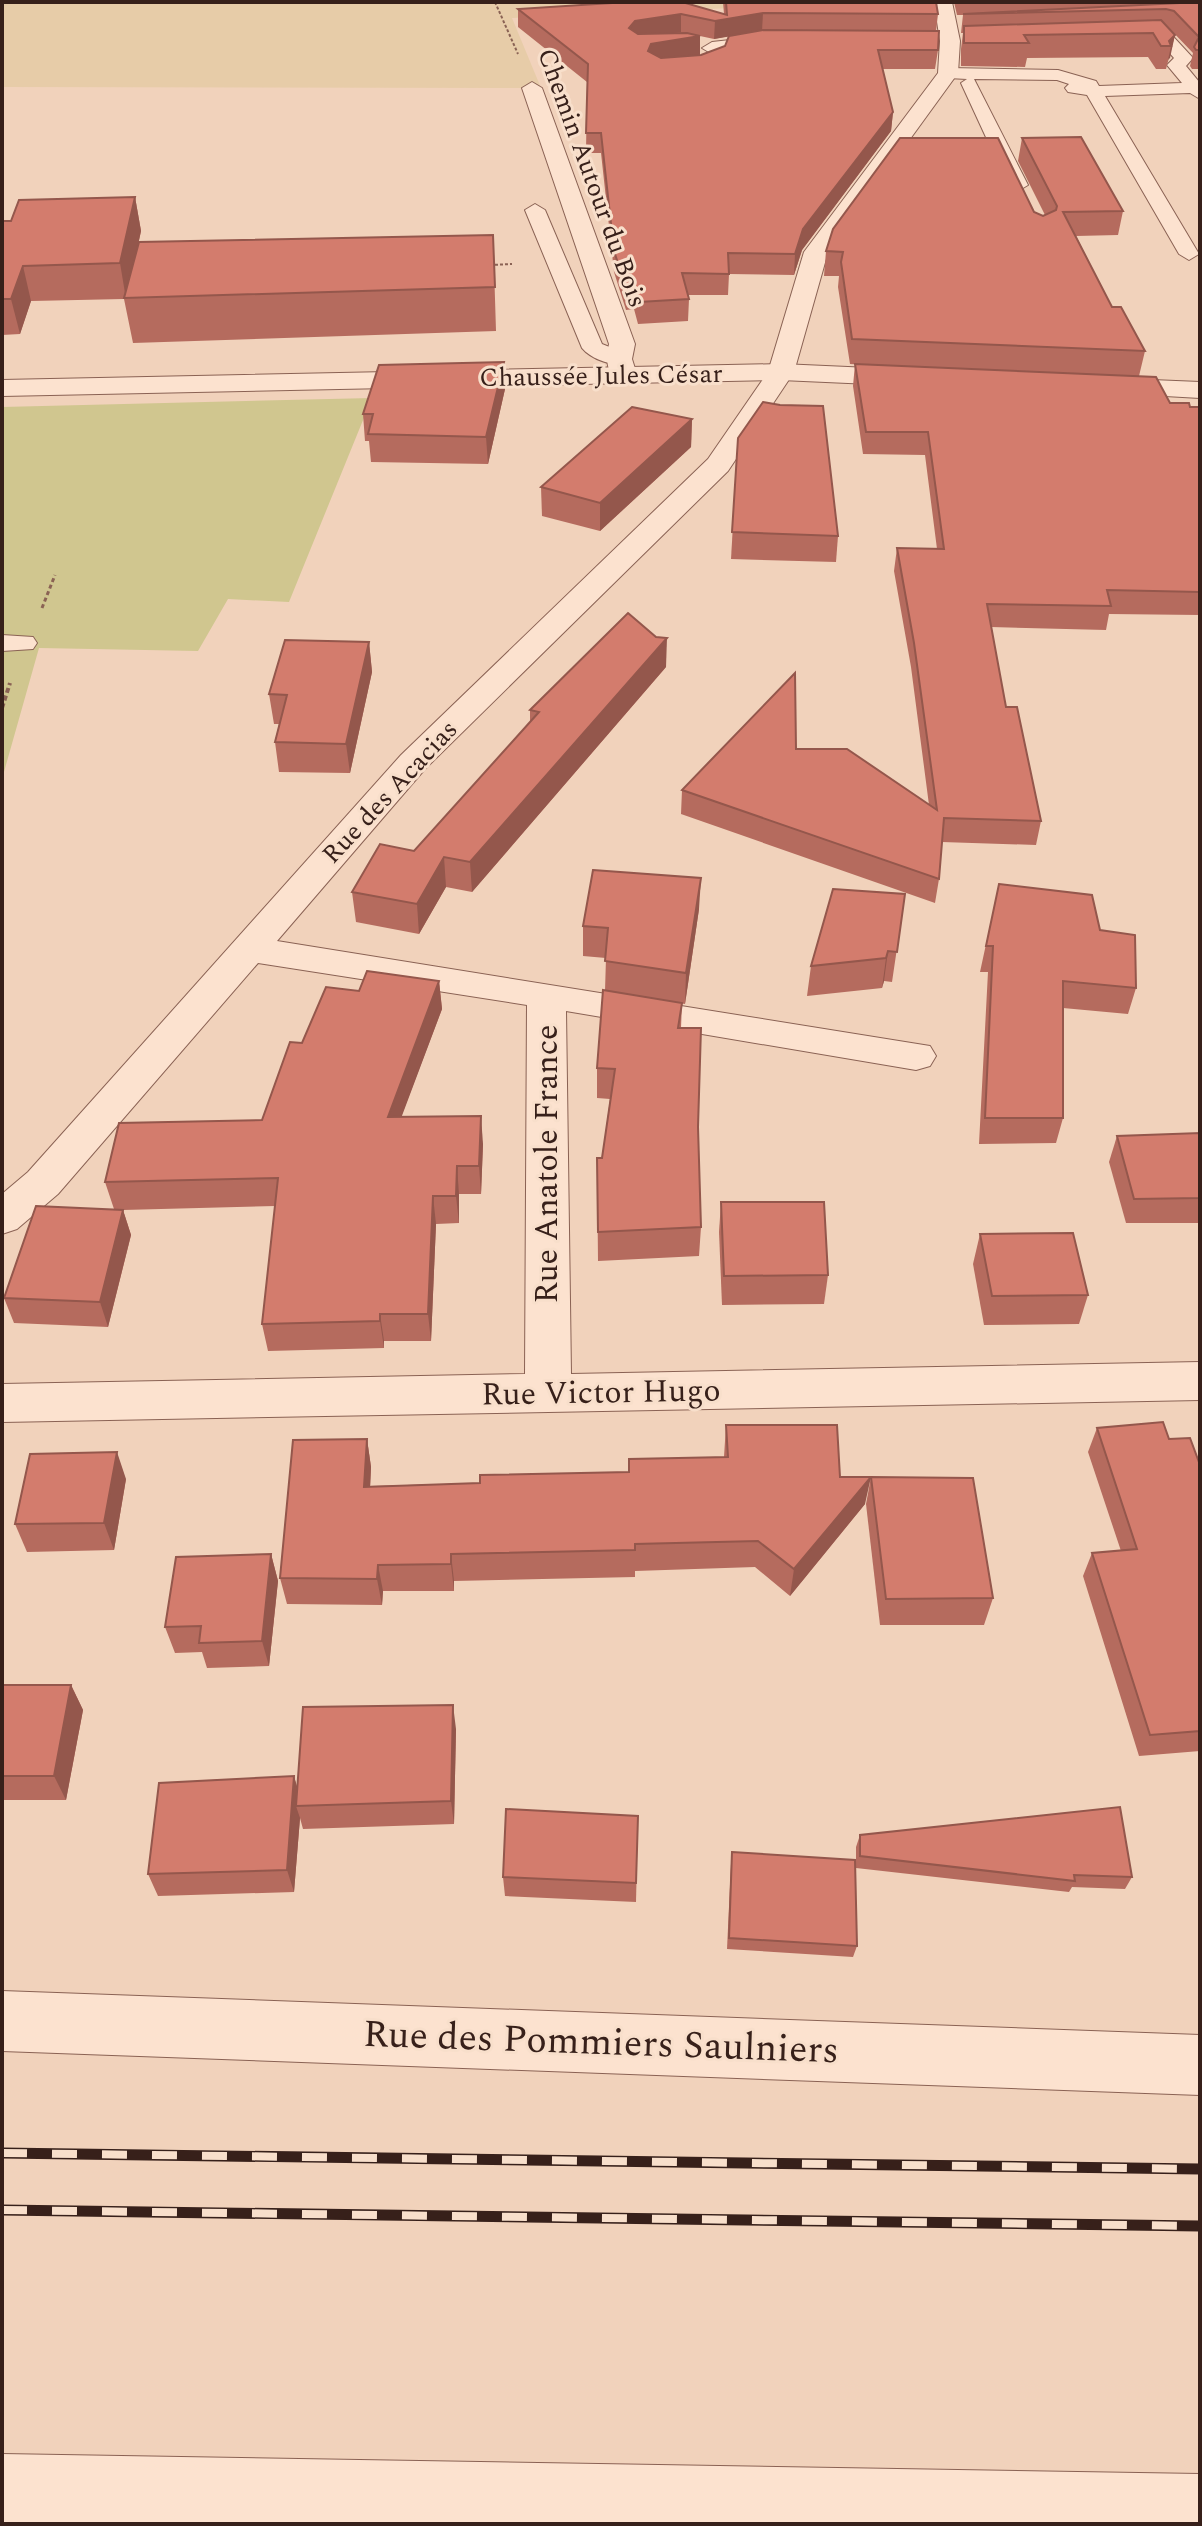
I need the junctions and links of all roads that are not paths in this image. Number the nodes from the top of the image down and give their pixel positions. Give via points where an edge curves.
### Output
1 (952, 29) edge
2 (1101, 37) edge
3 (809, 41) edge
4 (699, 65) edge
5 (945, 78) junction
6 (970, 83) junction
7 (532, 88) road end
8 (1094, 91) junction
9 (1198, 91) edge
10 (1027, 204) edge
11 (535, 210) dead end
12 (1189, 254) dead end
13 (621, 367) junction
14 (781, 372) junction
15 (947, 379) edge
16 (1073, 385) edge
17 (2, 388) edge
18 (1200, 390) edge
19 (248, 949) junction
20 (546, 995) junction
21 (916, 1056) dead end
22 (2, 1218) edge
23 (1200, 1381) edge
24 (548, 1395) junction
25 (2, 1403) edge
26 (2, 2021) edge
27 (1200, 2065) edge
28 (2, 2488) edge
29 (1200, 2508) edge

1 - 5 street
2 - 9 lane via 1162,35 1184,58 1176,65
3 - 4 street via 704,45 717,53 716,58
5 - 6 lane
5 - 8 lane via 1058,75
5 - 14 street via 816,252
6 - 8 lane via 1047,83
6 - 10 lane
7 - 13 street, Chemin Autour du Bois via 622,344
8 - 9 lane
8 - 12 lane
11 - 13 lane via 593,348
13 - 14 street, Chaussée Jules César
13 - 17 street, Chaussée Jules César
14 - 15 street, Chaussée Jules César
14 - 19 street, Rue des Acacias via 718,465 413,762
16 - 18 street
19 - 20 street, Rue Anatole France
19 - 22 street, Rue des Acacias via 43,1183
20 - 21 street
20 - 24 street, Rue Anatole France
23 - 24 street, Rue Victor Hugo
24 - 25 street, Rue Victor Hugo
26 - 27 street, Rue des Pommiers Saulniers
28 - 29 street

